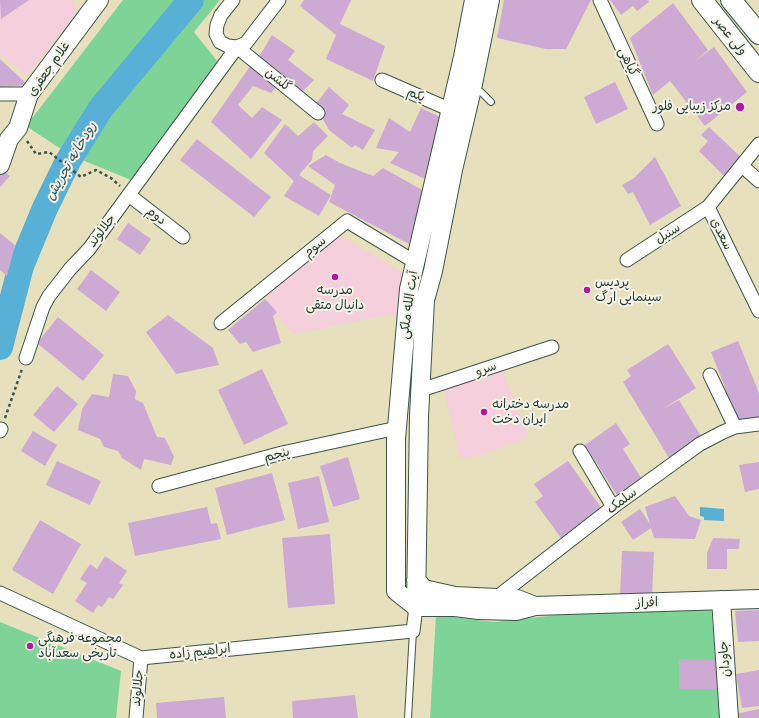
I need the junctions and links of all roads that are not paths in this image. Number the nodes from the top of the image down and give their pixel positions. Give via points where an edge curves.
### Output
1 (99, 0) edge
2 (233, 0) edge
3 (279, 0) edge
4 (474, 0) edge
5 (490, 0) edge
6 (600, 0) edge
7 (702, 0) edge
8 (731, 0) edge
9 (759, 34) edge
10 (238, 47) junction
11 (759, 72) edge
12 (382, 80) dead end
13 (472, 90) junction
14 (0, 94) edge
15 (29, 94) junction
16 (491, 102) dead end
17 (451, 110) junction
18 (318, 113) dead end
19 (657, 124) dead end
20 (759, 144) edge
21 (0, 165) edge
22 (742, 166) junction
23 (759, 181) edge
24 (129, 195) junction
25 (708, 208) junction
26 (183, 237) dead end
27 (627, 260) dead end
28 (415, 262) junction
29 (759, 311) edge
30 (221, 323) dead end
31 (552, 347) dead end
32 (26, 358) road end
33 (710, 375) dead end
34 (421, 390) junction
35 (759, 424) edge
36 (735, 427) junction
37 (397, 428) junction
38 (580, 451) dead end
39 (158, 486) dead end
40 (613, 507) junction
41 (416, 580) junction
42 (0, 593) edge
43 (496, 598) junction
44 (759, 599) edge
45 (721, 600) junction
46 (535, 606) junction
47 (416, 607) junction
48 (413, 631) junction
49 (141, 658) junction
50 (136, 718) edge
51 (408, 718) edge
52 (729, 718) edge

1 - 15 street, غلام جعفری
2 - 10 street via 221,15 216,34 220,42
3 - 10 street, جلالوند via 246,43
4 - 17 street, آیت الله ملکی
5 - 13 street, آیت الله ملکی
6 - 19 street, گیاهی
7 - 11 main road, ولی عصر
8 - 9 main road, ولی عصر
10 - 18 street, گلشن
10 - 24 street, جلالوند
12 - 17 street, یکم
13 - 16 lane via 481,92
13 - 34 street, آیت الله ملکی via 425,300
14 - 15 street
15 - 21 street, غلام جعفری via 18,128 9,139
17 - 28 street, آیت الله ملکی
20 - 22 street, سعدی
22 - 23 street
22 - 25 street, سعدی
24 - 26 street, دوم
24 - 32 street, جلالوند via 89,249 49,296
25 - 27 street, سنبل
25 - 29 street, سعدی
28 - 30 street, سوم via 347,221
28 - 37 street, آیت الله ملکی via 409,289
31 - 34 street, سرو
33 - 36 street
34 - 41 street, آیت الله ملکی
35 - 36 street, سلمک
36 - 40 street, سلمک via 700,444
37 - 39 street, پنجم via 282,453
37 - 47 street, آیت الله ملکی via 396,591
38 - 40 street
40 - 43 street, سلمک
41 - 43 street, افراز via 424,589 455,596
41 - 47 street, آیت الله ملکی
42 - 49 street
43 - 46 street, افراز via 517,599
44 - 45 street, افراز
45 - 46 street, افراز
45 - 52 street, جاودان
46 - 47 street, افراز via 516,611
47 - 48 street, آیت الله ملکی
48 - 49 street, ابراهیم زاده
48 - 51 lane
49 - 50 street, جلالوند

